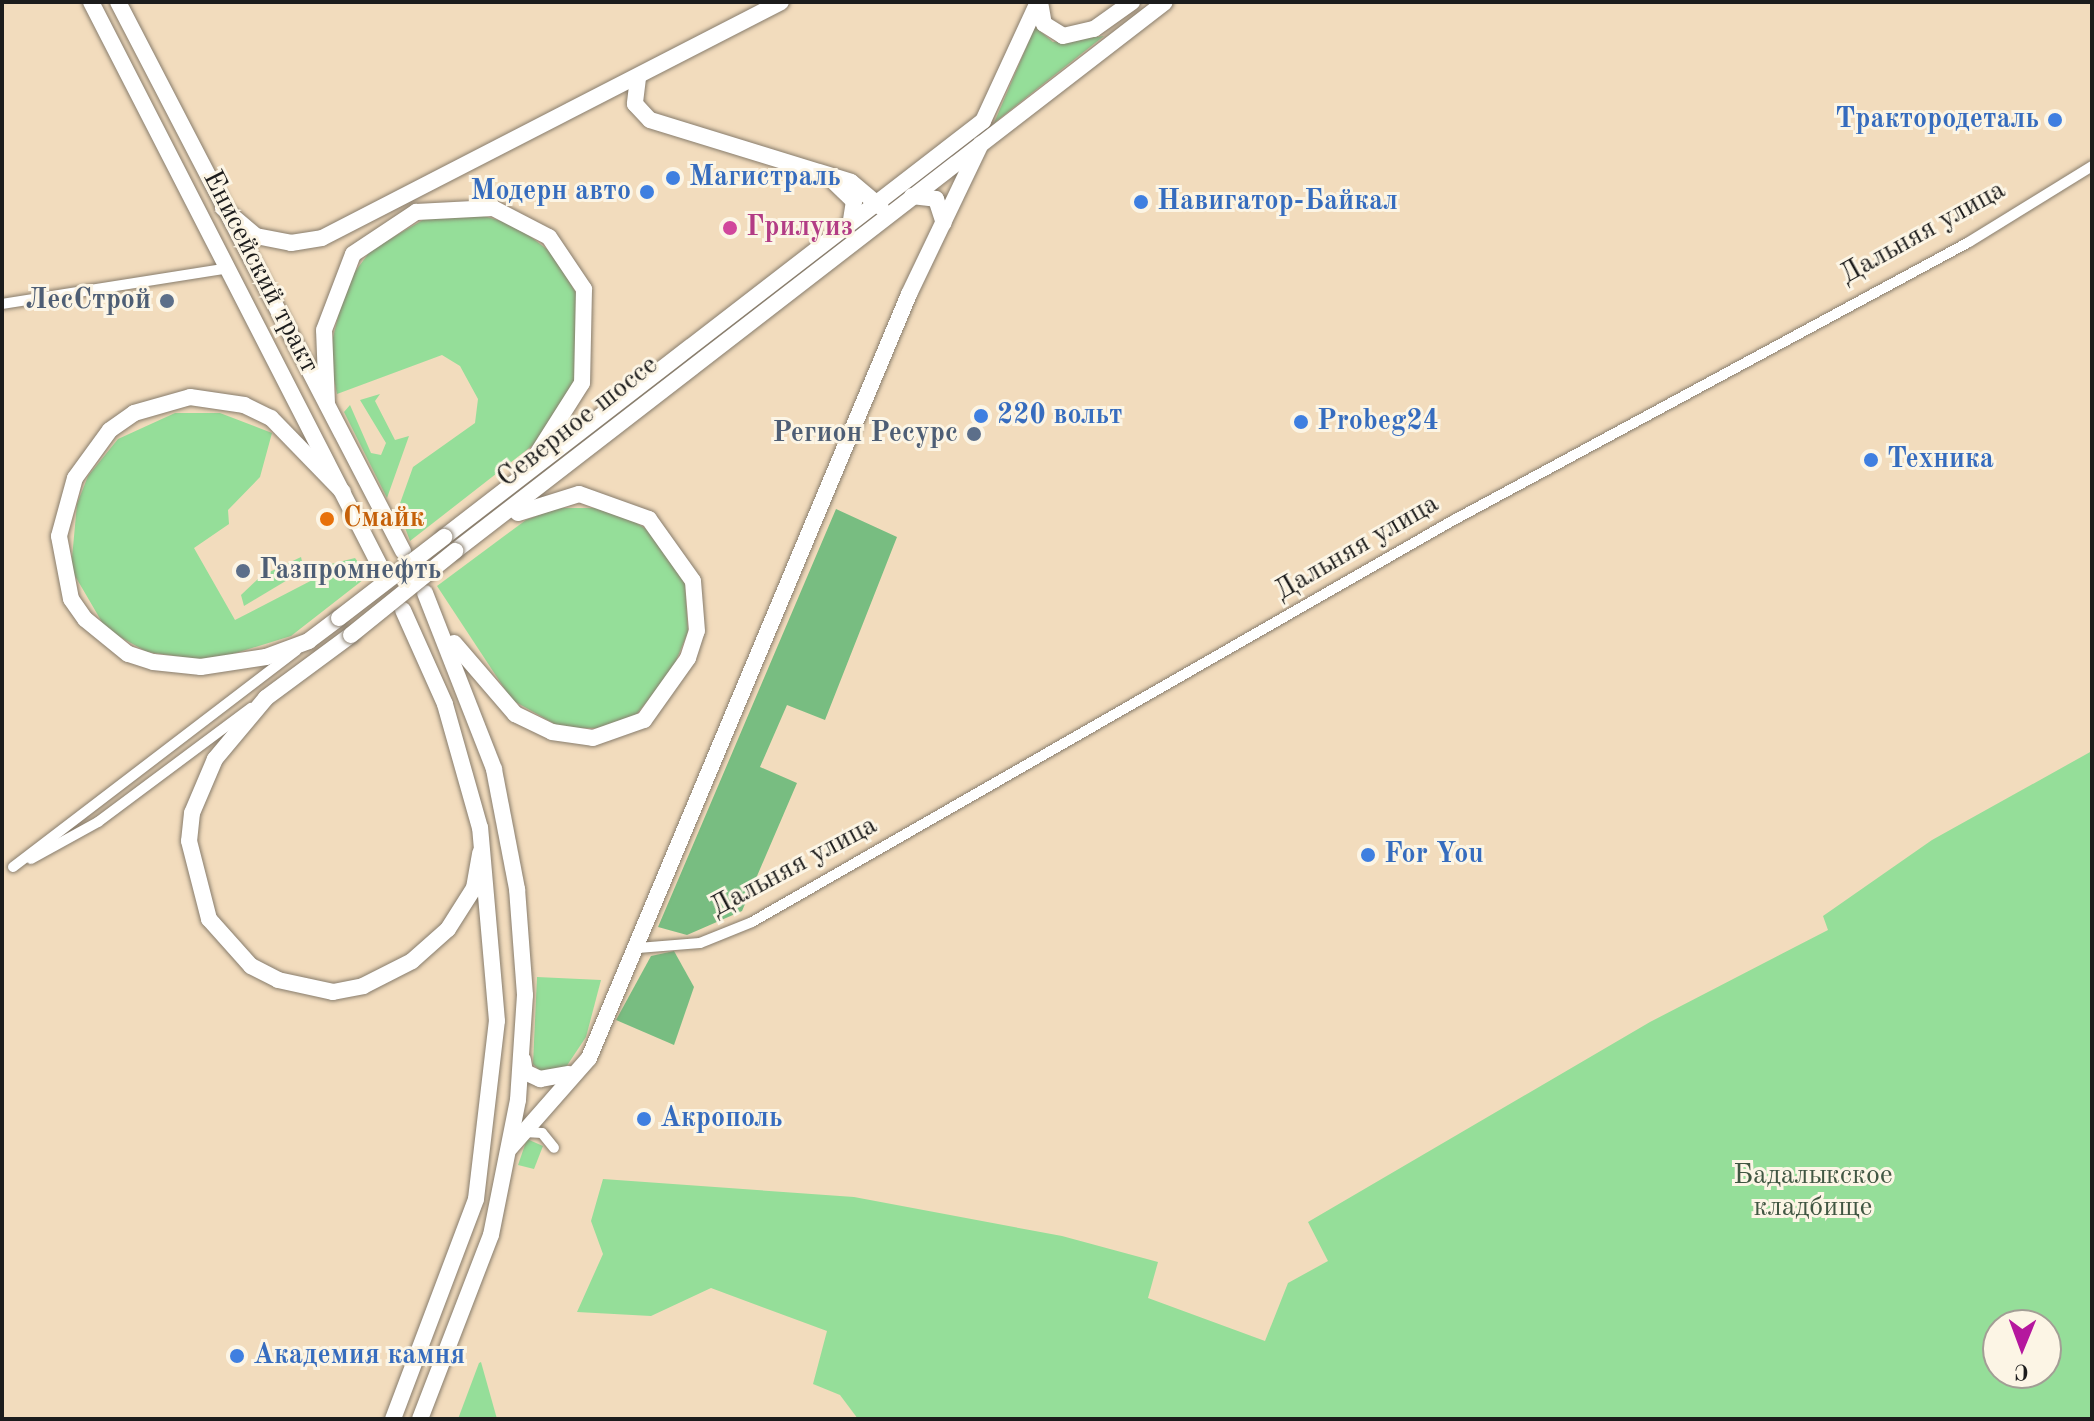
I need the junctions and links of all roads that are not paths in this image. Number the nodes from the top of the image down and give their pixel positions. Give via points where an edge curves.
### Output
1 (91, 2) edge
2 (118, 2) edge
3 (781, 2) edge
4 (1039, 2) edge
5 (1132, 2) edge
6 (1165, 2) edge
7 (638, 78) junction
8 (981, 144) junction
9 (2092, 166) edge
10 (818, 175) junction
11 (912, 196) junction
12 (223, 208) junction
13 (882, 208) junction
14 (851, 221) junction
15 (944, 223) junction
16 (229, 268) junction
17 (2, 304) edge
18 (327, 404) junction
19 (520, 478) junction
20 (343, 492) junction
21 (461, 546) junction
22 (403, 551) dead end
23 (381, 568) dead end
24 (425, 593) dead end
25 (403, 610) dead end
26 (442, 628) junction
27 (309, 641) junction
28 (266, 698) junction
29 (480, 828) junction
30 (13, 867) junction
31 (2, 873) edge
32 (638, 948) junction
33 (523, 1056) junction
34 (589, 1058) junction
35 (515, 1141) junction
36 (554, 1148) dead end
37 (434, 1318) junction
38 (457, 1328) junction
39 (393, 1419) edge
40 (420, 1419) edge

1 - 16 main road, Енисейский тракт
2 - 12 main road, Енисейский тракт
3 - 7 main road
4 - 5 main road via 1044,24 1063,36 1094,29
4 - 13 main road, Северное шоссе via 990,112
6 - 8 main road, Северное шоссе
7 - 10 main road via 635,104 650,120
7 - 12 main road via 322,238 263,238
8 - 11 main road, Северное шоссе
8 - 15 main road
9 - 32 street, Дальняя улица via 1969,242 1452,521 752,922 700,943
10 - 13 main road via 851,182
10 - 14 main road via 849,191
11 - 13 main road, Северное шоссе
11 - 15 main road via 936,199
12 - 18 main road, Енисейский тракт
13 - 14 main road, Северное шоссе
13 - 21 main road, Северное шоссе
14 - 19 main road, Северное шоссе
15 - 32 main road
16 - 17 street
16 - 20 main road, Енисейский тракт
18 - 19 main road via 324,330 353,254 416,212 493,208 549,237 584,289 588,324 582,383 570,412
18 - 22 main road, Енисейский тракт
19 - 27 main road, Северное шоссе, bridge
20 - 23 main road, Енисейский тракт
20 - 27 main road via 271,418 244,405 190,397 134,413 110,430 88,453 64,509 59,536 71,599 128,654 201,667
21 - 26 main road via 558,496 600,496 628,506 681,556 698,602 697,631 664,699 644,720 593,738 552,732 515,714
21 - 28 main road, Северное шоссе, bridge
24 - 26 main road
25 - 29 main road via 445,704
26 - 33 main road via 494,769 515,875 525,959
27 - 30 street, Северное шоссе
28 - 29 main road via 215,759 192,813 189,841 209,919 251,966 278,980 333,992 363,986 412,961 448,929 474,888
28 - 30 street, Северное шоссе via 98,822
29 - 37 main road via 498,969 495,1070 476,1199
30 - 31 street, Северное шоссе
32 - 34 main road
33 - 34 main road via 525,1072 551,1081
33 - 35 main road
34 - 35 main road
35 - 36 street via 542,1133
35 - 38 main road via 491,1235
37 - 38 main road
37 - 39 main road
38 - 40 main road

